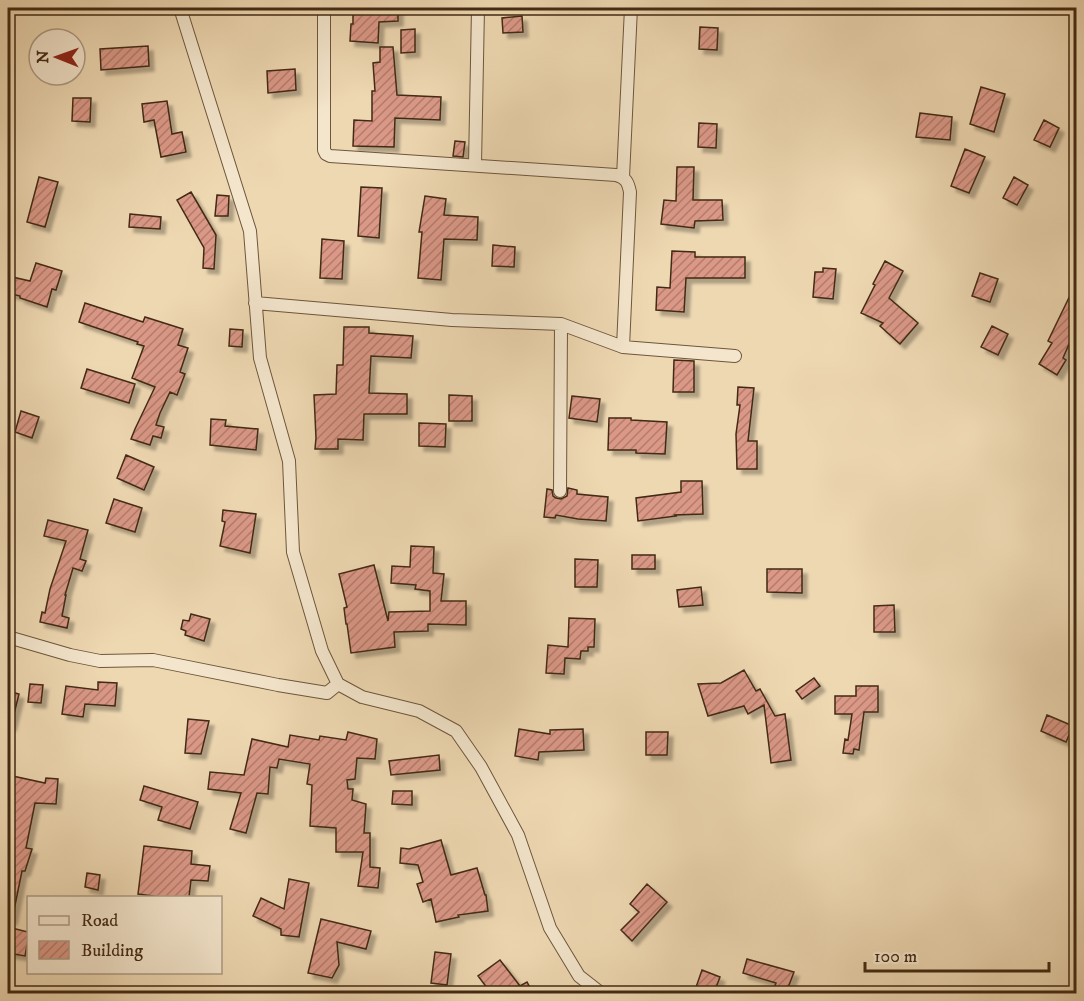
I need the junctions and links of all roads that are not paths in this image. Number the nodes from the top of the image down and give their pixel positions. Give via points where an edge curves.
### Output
1 (180, 8) edge
2 (324, 8) edge
3 (478, 8) edge
4 (631, 8) edge
5 (475, 165) junction
6 (623, 177) junction
7 (255, 303) junction
8 (561, 324) junction
9 (623, 347) junction
10 (735, 356) dead end
11 (560, 491) dead end
12 (8, 637) edge
13 (338, 684) junction
14 (602, 993) edge

1 - 7 street via 250,231
2 - 5 street via 326,154
3 - 5 street
4 - 6 street
5 - 6 street
6 - 9 street via 630,192
7 - 8 street via 452,320
7 - 13 street via 260,358 289,461 293,552 322,651
8 - 9 street
8 - 11 street
9 - 10 street
12 - 13 street via 100,662 153,660 327,693
13 - 14 street via 362,697 419,711 456,731 481,767 518,835 550,928 579,976

